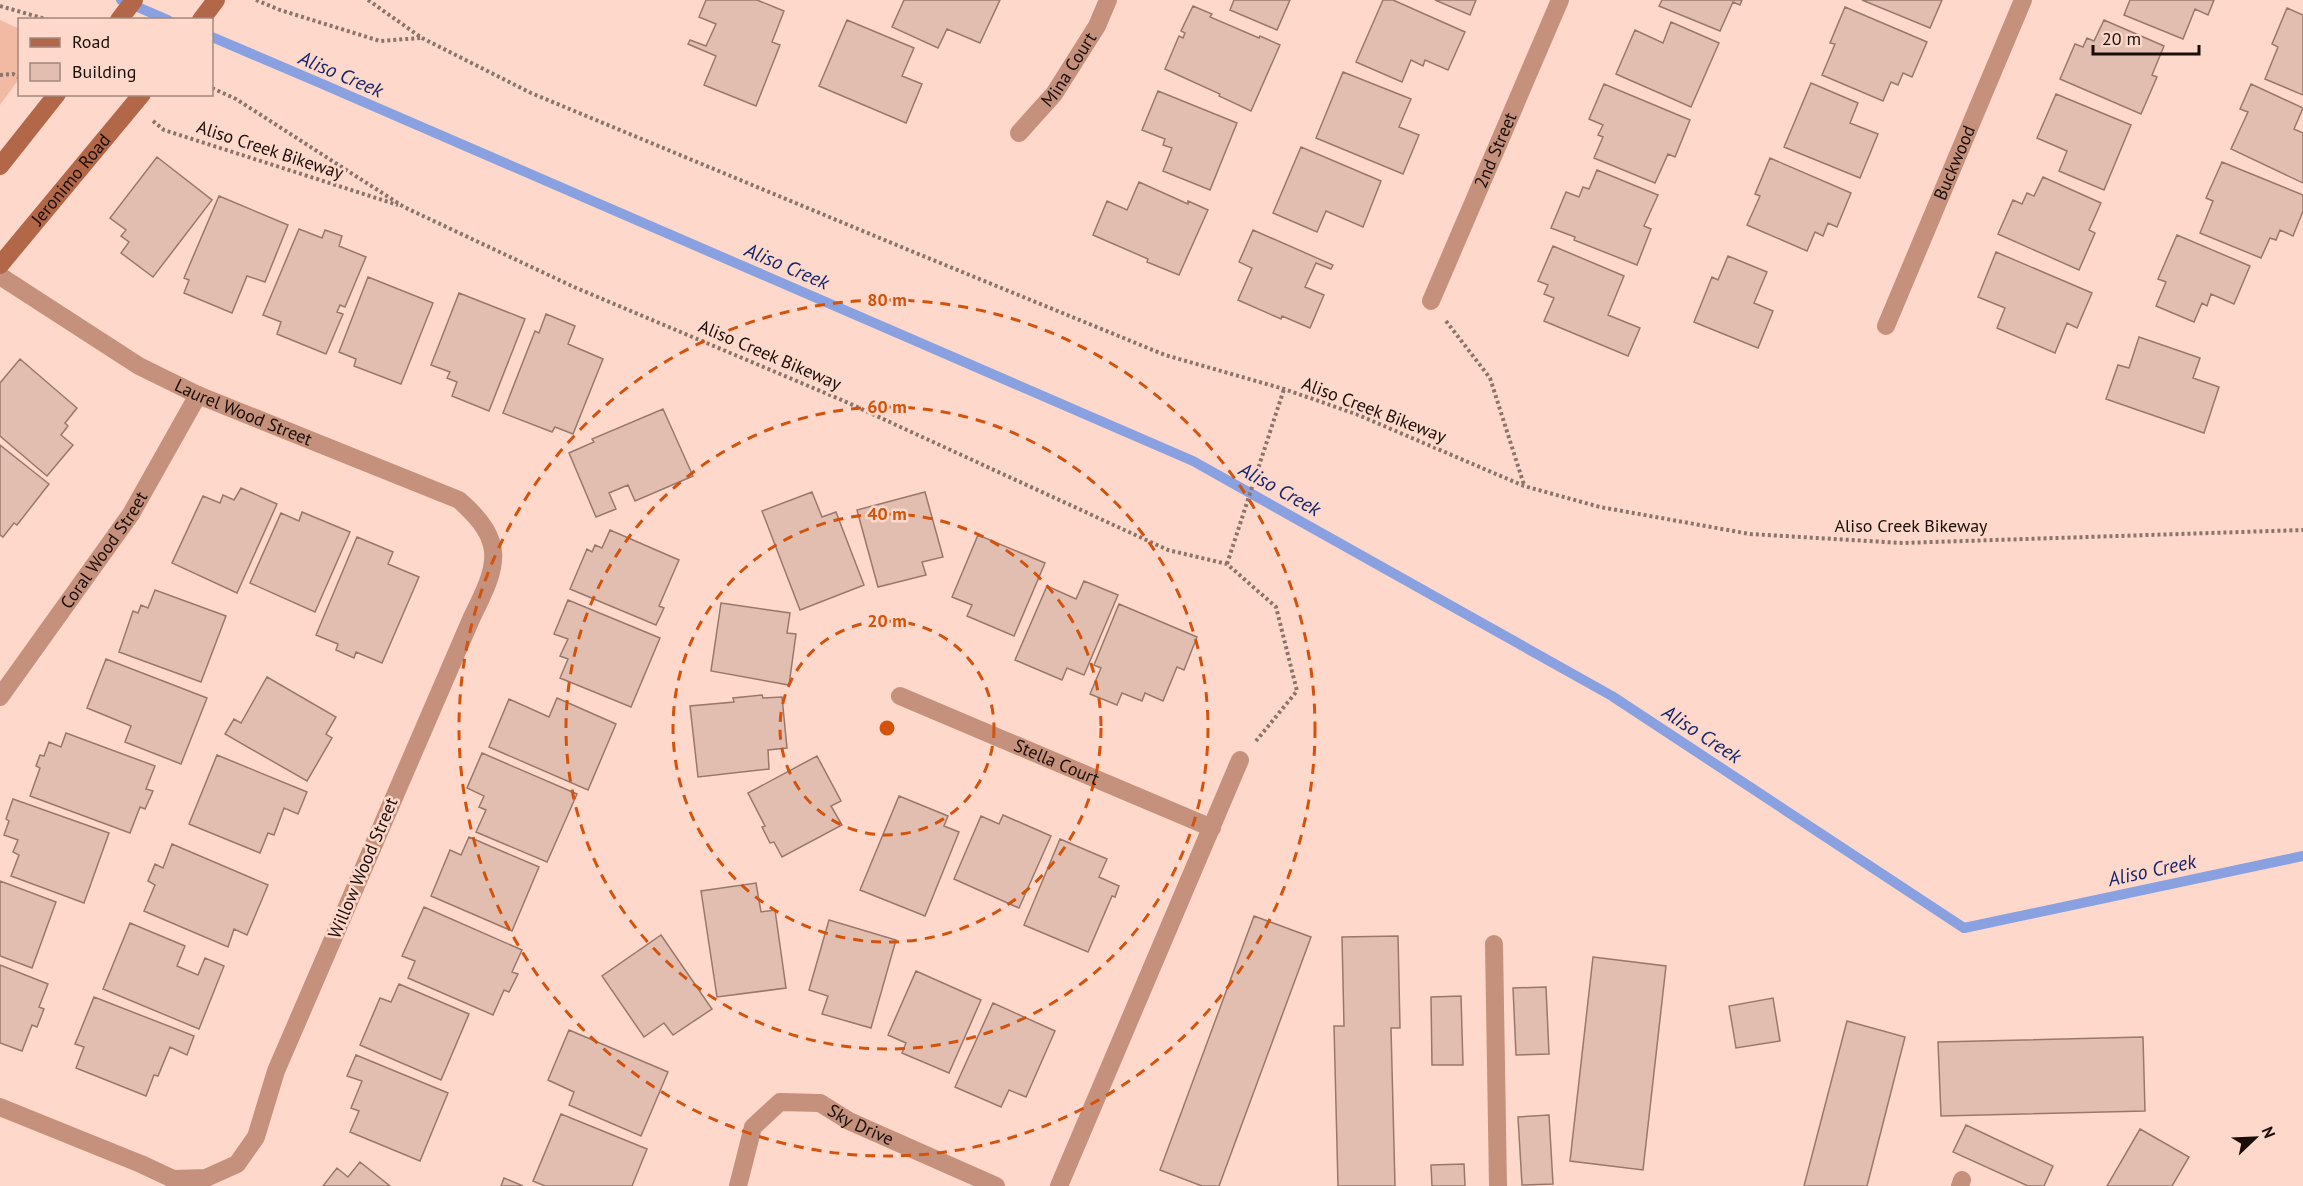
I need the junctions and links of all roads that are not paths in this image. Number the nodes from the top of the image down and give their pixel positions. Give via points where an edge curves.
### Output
1 (134, 0) edge
2 (216, 0) edge
3 (1108, 0) edge
4 (1560, 0) edge
5 (2023, 0) edge
6 (120, 18) edge
7 (202, 18) edge
8 (55, 96) edge
9 (138, 101) edge
10 (1019, 133) dead end
11 (0, 166) edge
12 (0, 265) edge
13 (0, 276) edge
14 (1431, 301) road end
15 (1886, 326) dead end
16 (198, 395) junction
17 (491, 538) joint
18 (900, 696) dead end
19 (0, 697) edge
20 (1240, 760) road end
21 (1212, 828) junction
22 (1494, 944) dead end
23 (0, 1107) edge
24 (738, 1186) edge
25 (996, 1186) edge
26 (1059, 1186) edge
27 (1498, 1186) edge

1 - 6 main road
2 - 7 main road
3 - 10 street, Mina Court via 1097,26 1054,94
4 - 14 street, 2nd Street
5 - 15 street, Buckwood
8 - 11 main road
9 - 12 main road, Jeronimo Road
13 - 16 street, Laurel Wood Street via 140,366
16 - 17 street, Laurel Wood Street via 459,500
16 - 19 street, Coral Wood Street via 131,514
17 - 23 street, Willow Wood Street via 494,561 489,582 276,1071 256,1137 237,1164 206,1178 173,1179
18 - 21 street, Stella Court
20 - 21 street
21 - 26 street
22 - 27 street
24 - 25 street, Sky Drive via 753,1127 780,1102 820,1103 849,1120

